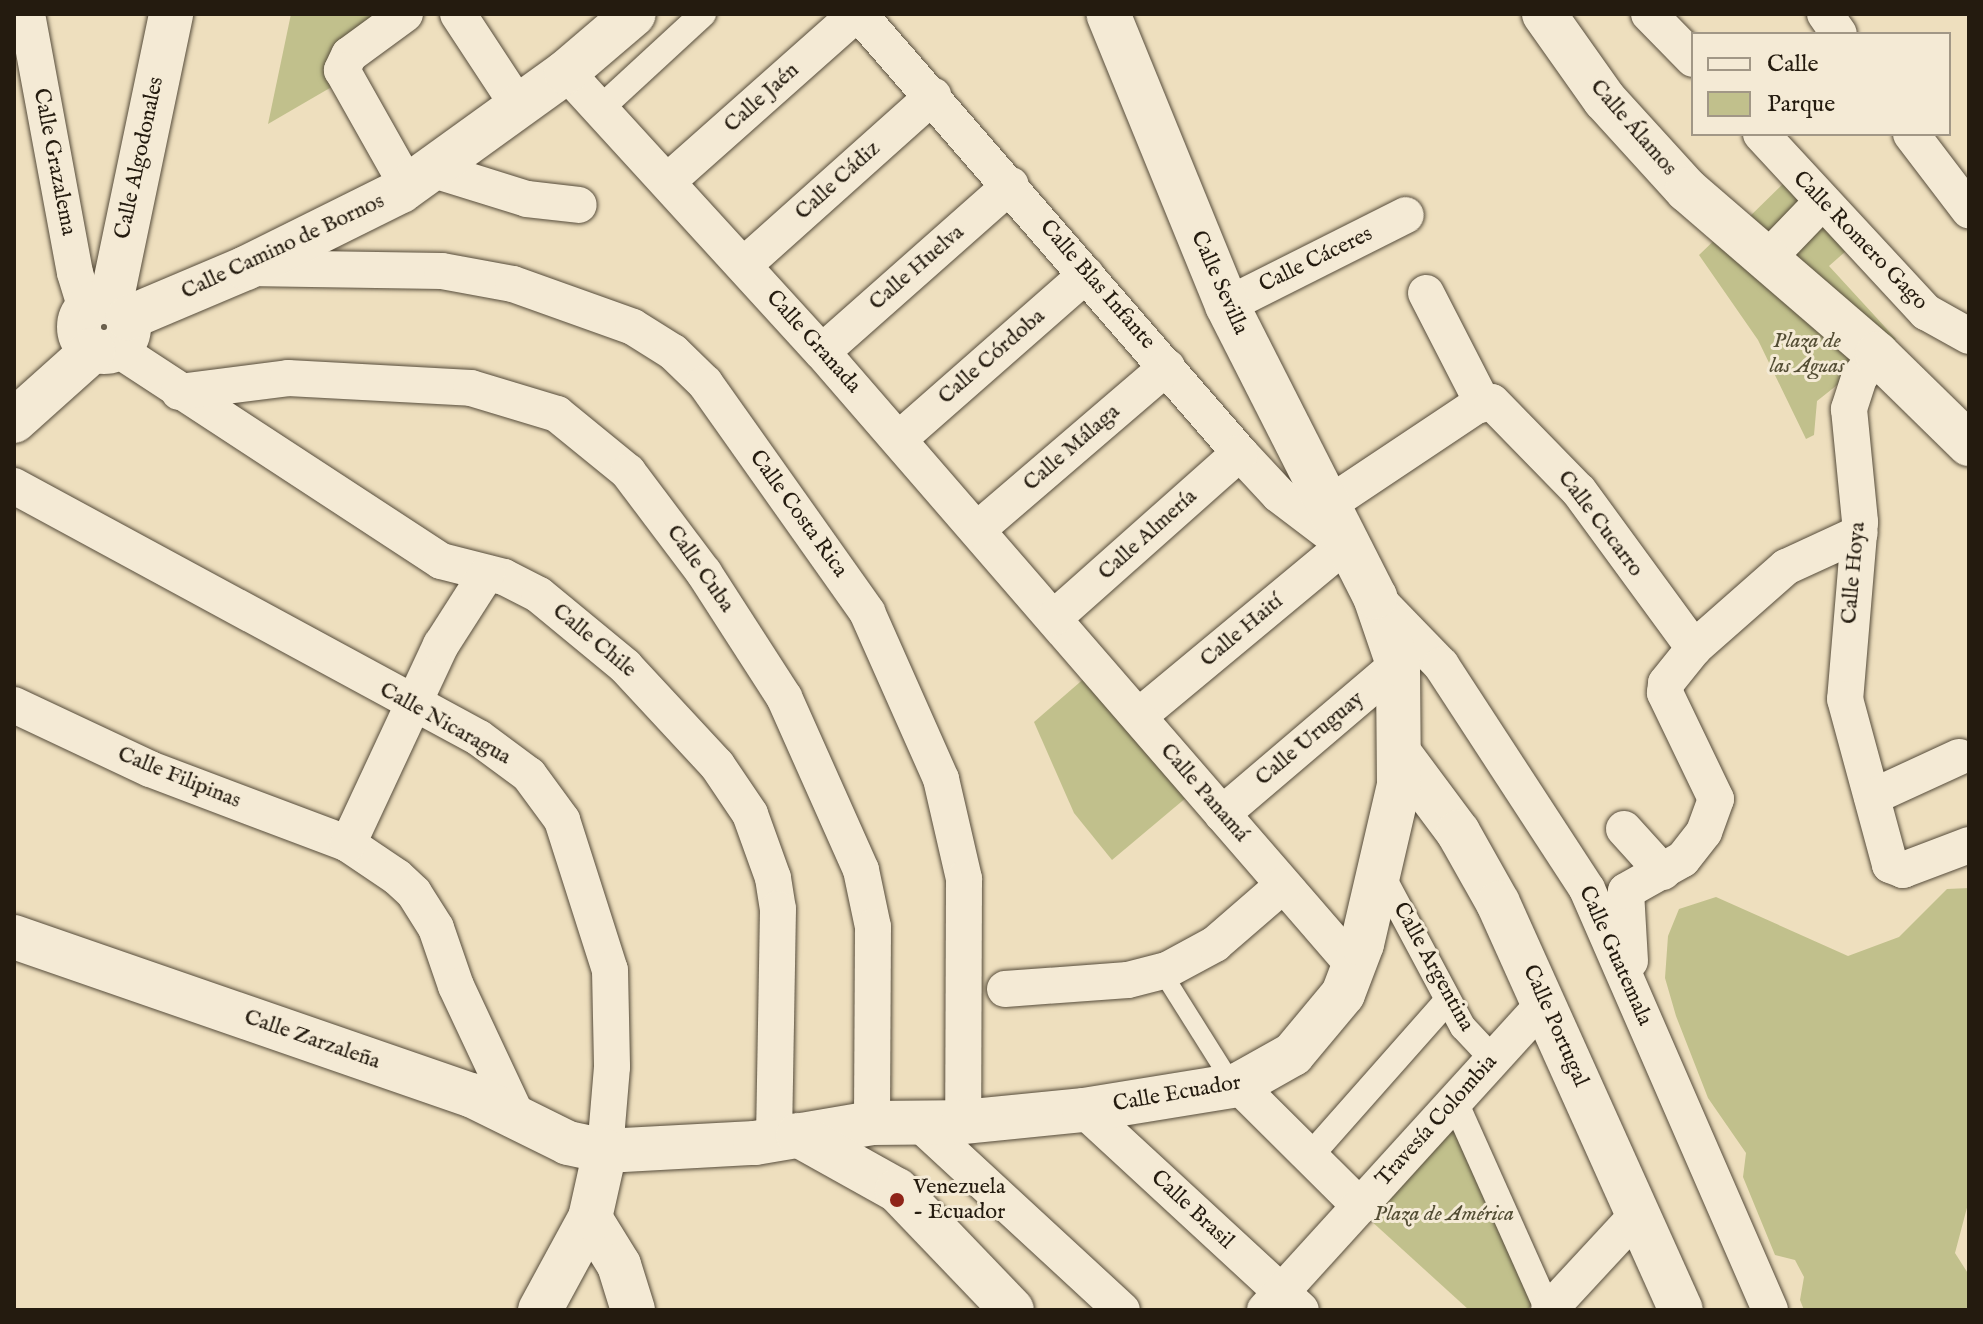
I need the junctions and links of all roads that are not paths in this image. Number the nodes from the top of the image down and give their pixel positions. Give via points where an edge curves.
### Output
1 (27, 14) edge
2 (171, 14) edge
3 (405, 14) edge
4 (458, 14) edge
5 (703, 14) edge
6 (858, 14) edge
7 (1108, 14) edge
8 (1544, 14) edge
9 (1649, 14) edge
10 (1825, 14) edge
11 (622, 19) edge
12 (1838, 32) edge
13 (1691, 57) edge
14 (566, 72) junction
15 (933, 96) junction
16 (519, 107) junction
17 (600, 109) junction
18 (1763, 136) edge
19 (1913, 136) edge
20 (421, 178) junction
21 (668, 181) junction
22 (1011, 185) junction
23 (1821, 203) junction
24 (579, 205) dead end
25 (1969, 210) edge
26 (1406, 215) dead end
27 (1768, 258) junction
28 (744, 265) junction
29 (246, 268) junction
30 (1086, 275) junction
31 (1426, 293) dead end
32 (1227, 305) junction
33 (107, 326) junction
34 (1969, 336) edge
35 (822, 352) junction
36 (1877, 354) junction
37 (1167, 367) junction
38 (179, 392) junction
39 (1482, 402) junction
40 (14, 421) edge
41 (899, 439) junction
42 (1969, 444) edge
43 (1240, 453) junction
44 (14, 486) edge
45 (1326, 506) junction
46 (978, 529) junction
47 (1860, 533) junction
48 (1345, 545) junction
49 (487, 573) junction
50 (1375, 597) junction
51 (1055, 617) junction
52 (1694, 648) junction
53 (1398, 664) junction
54 (14, 705) edge
55 (413, 705) junction
56 (1139, 716) junction
57 (1402, 757) junction
58 (1959, 757) dead end
59 (1872, 797) junction
60 (1222, 814) junction
61 (1624, 829) dead end
62 (348, 844) junction
63 (1969, 845) edge
64 (1379, 870) junction
65 (1663, 872) junction
66 (1283, 885) junction
67 (14, 937) edge
68 (1355, 967) junction
69 (1162, 972) junction
70 (1628, 982) junction
71 (1005, 989) dead end
72 (1448, 1000) junction
73 (1545, 1002) junction
74 (1493, 1059) junction
75 (1236, 1086) junction
76 (1455, 1102) junction
77 (1084, 1110) junction
78 (517, 1116) junction
79 (963, 1122) junction
80 (872, 1123) junction
81 (919, 1123) junction
82 (786, 1138) junction
83 (605, 1151) junction
84 (1310, 1156) junction
85 (1360, 1206) junction
86 (1638, 1214) junction
87 (590, 1218) junction
88 (1283, 1304) edge
89 (540, 1310) edge
90 (633, 1310) edge
91 (1012, 1310) edge
92 (1122, 1310) edge
93 (1549, 1310) edge
94 (1681, 1310) edge
95 (1770, 1310) edge

1 - 33 street, Calle Grazalema via 75,273
2 - 33 street, Calle Algodonales
3 - 20 street via 349,55 342,70
4 - 16 street
5 - 17 street
6 - 15 street, Calle Blas Infante
6 - 21 street, Calle Jaén
7 - 32 street, Calle Sevilla
8 - 27 street, Calle Álamos via 1605,100 1733,231
9 - 13 street
10 - 12 street
11 - 14 street, Calle Camino de Bornos
14 - 16 street, Calle Camino de Bornos
14 - 17 street, Calle Granada
15 - 22 street, Calle Blas Infante
15 - 28 street, Calle Cádiz
16 - 20 street, Calle Camino de Bornos
17 - 21 street, Calle Granada
18 - 23 street, Calle Romero Gago
19 - 25 street
20 - 24 street
20 - 29 street, Calle Camino de Bornos
21 - 28 street, Calle Granada
22 - 30 street, Calle Blas Infante
22 - 35 street, Calle Huelva
23 - 27 street
23 - 34 street, Calle Romero Gago via 1926,312
26 - 32 street, Calle Cáceres
27 - 36 street
28 - 35 street, Calle Granada
29 - 33 street, Calle Camino de Bornos
29 - 79 street, Calle Costa Rica via 442,271 513,284 633,327 673,352 705,383 867,612 941,779 964,879
30 - 37 street, Calle Blas Infante
30 - 41 street, Calle Córdoba
31 - 39 street
32 - 45 street, Calle Sevilla
33 - 38 street, Calle Chile
33 - 40 street, Calle Camino de Bornos
35 - 41 street, Calle Granada
36 - 42 street
36 - 47 street, Calle Hoya via 1859,378 1849,409
37 - 43 street, Calle Blas Infante
37 - 46 street, Calle Málaga
38 - 49 street, Calle Chile via 441,561
38 - 80 street, Calle Cuba via 288,378 471,388 557,414 628,472 704,573 784,697 861,870 873,927
39 - 45 street
39 - 52 street, Calle Cucarro via 1499,407 1579,491
41 - 46 street, Calle Granada
43 - 48 street, Calle Blas Infante via 1279,495
43 - 51 street, Calle Almería
44 - 55 street, Calle Nicaragua
45 - 48 street, Calle Sevilla
46 - 51 street, Calle Granada
47 - 52 street via 1786,567
47 - 59 street, Calle Hoya via 1844,681
48 - 50 street, Calle Ecuador
48 - 56 street, Calle Haití
49 - 55 street via 441,645
49 - 82 street, Calle Chile via 539,595 625,666 717,765 750,814 778,909
50 - 53 street, Calle Ecuador
50 - 70 street, Calle Guatemala via 1441,665 1477,717 1587,889
51 - 56 street, Calle Panamá
52 - 65 street via 1666,683 1665,693 1716,799 1694,847
53 - 57 street, Calle Ecuador
53 - 60 street, Calle Uruguay
54 - 62 street, Calle Filipinas via 150,769
55 - 62 street
55 - 83 street, Calle Nicaragua via 510,757 562,820 610,970 613,1041
56 - 60 street, Calle Panamá
57 - 64 street, Calle Ecuador
57 - 73 street, Calle Portugal via 1479,866
58 - 59 street
59 - 63 street, Calle Hoya via 1896,870
60 - 66 street, Calle Panamá
61 - 65 street
62 - 78 street, Calle Filipinas via 397,877 428,911 465,1008
64 - 68 street, Calle Ecuador
64 - 72 street, Calle Argentina
65 - 70 street via 1626,891
66 - 68 street, Calle Panamá
66 - 69 street via 1215,944
67 - 78 street, Calle Zarzaleña via 471,1095
68 - 75 street, Calle Ecuador via 1329,1016 1310,1037 1275,1068
69 - 71 street via 1128,980
69 - 75 lane
70 - 95 street, Calle Guatemala
72 - 74 street, Calle Argentina via 1463,1027
72 - 84 street
73 - 74 street, Travesía Colombia
73 - 86 street, Calle Portugal
74 - 76 street, Travesía Colombia
75 - 77 street, Calle Ecuador
75 - 84 street
76 - 85 street, Travesía Colombia
76 - 93 street
77 - 79 street, Calle Ecuador
77 - 88 street, Calle Brasil
78 - 83 street, Calle Zarzaleña via 568,1143
79 - 81 street, Calle Ecuador
80 - 81 street, Calle Ecuador
80 - 82 street, Calle Ecuador
81 - 92 street
82 - 83 street, Calle Ecuador
82 - 91 street via 897,1190
83 - 87 street
84 - 85 street
85 - 88 street, Travesía Colombia
86 - 93 street
86 - 94 street, Calle Portugal
87 - 89 street
87 - 90 street via 619,1265

